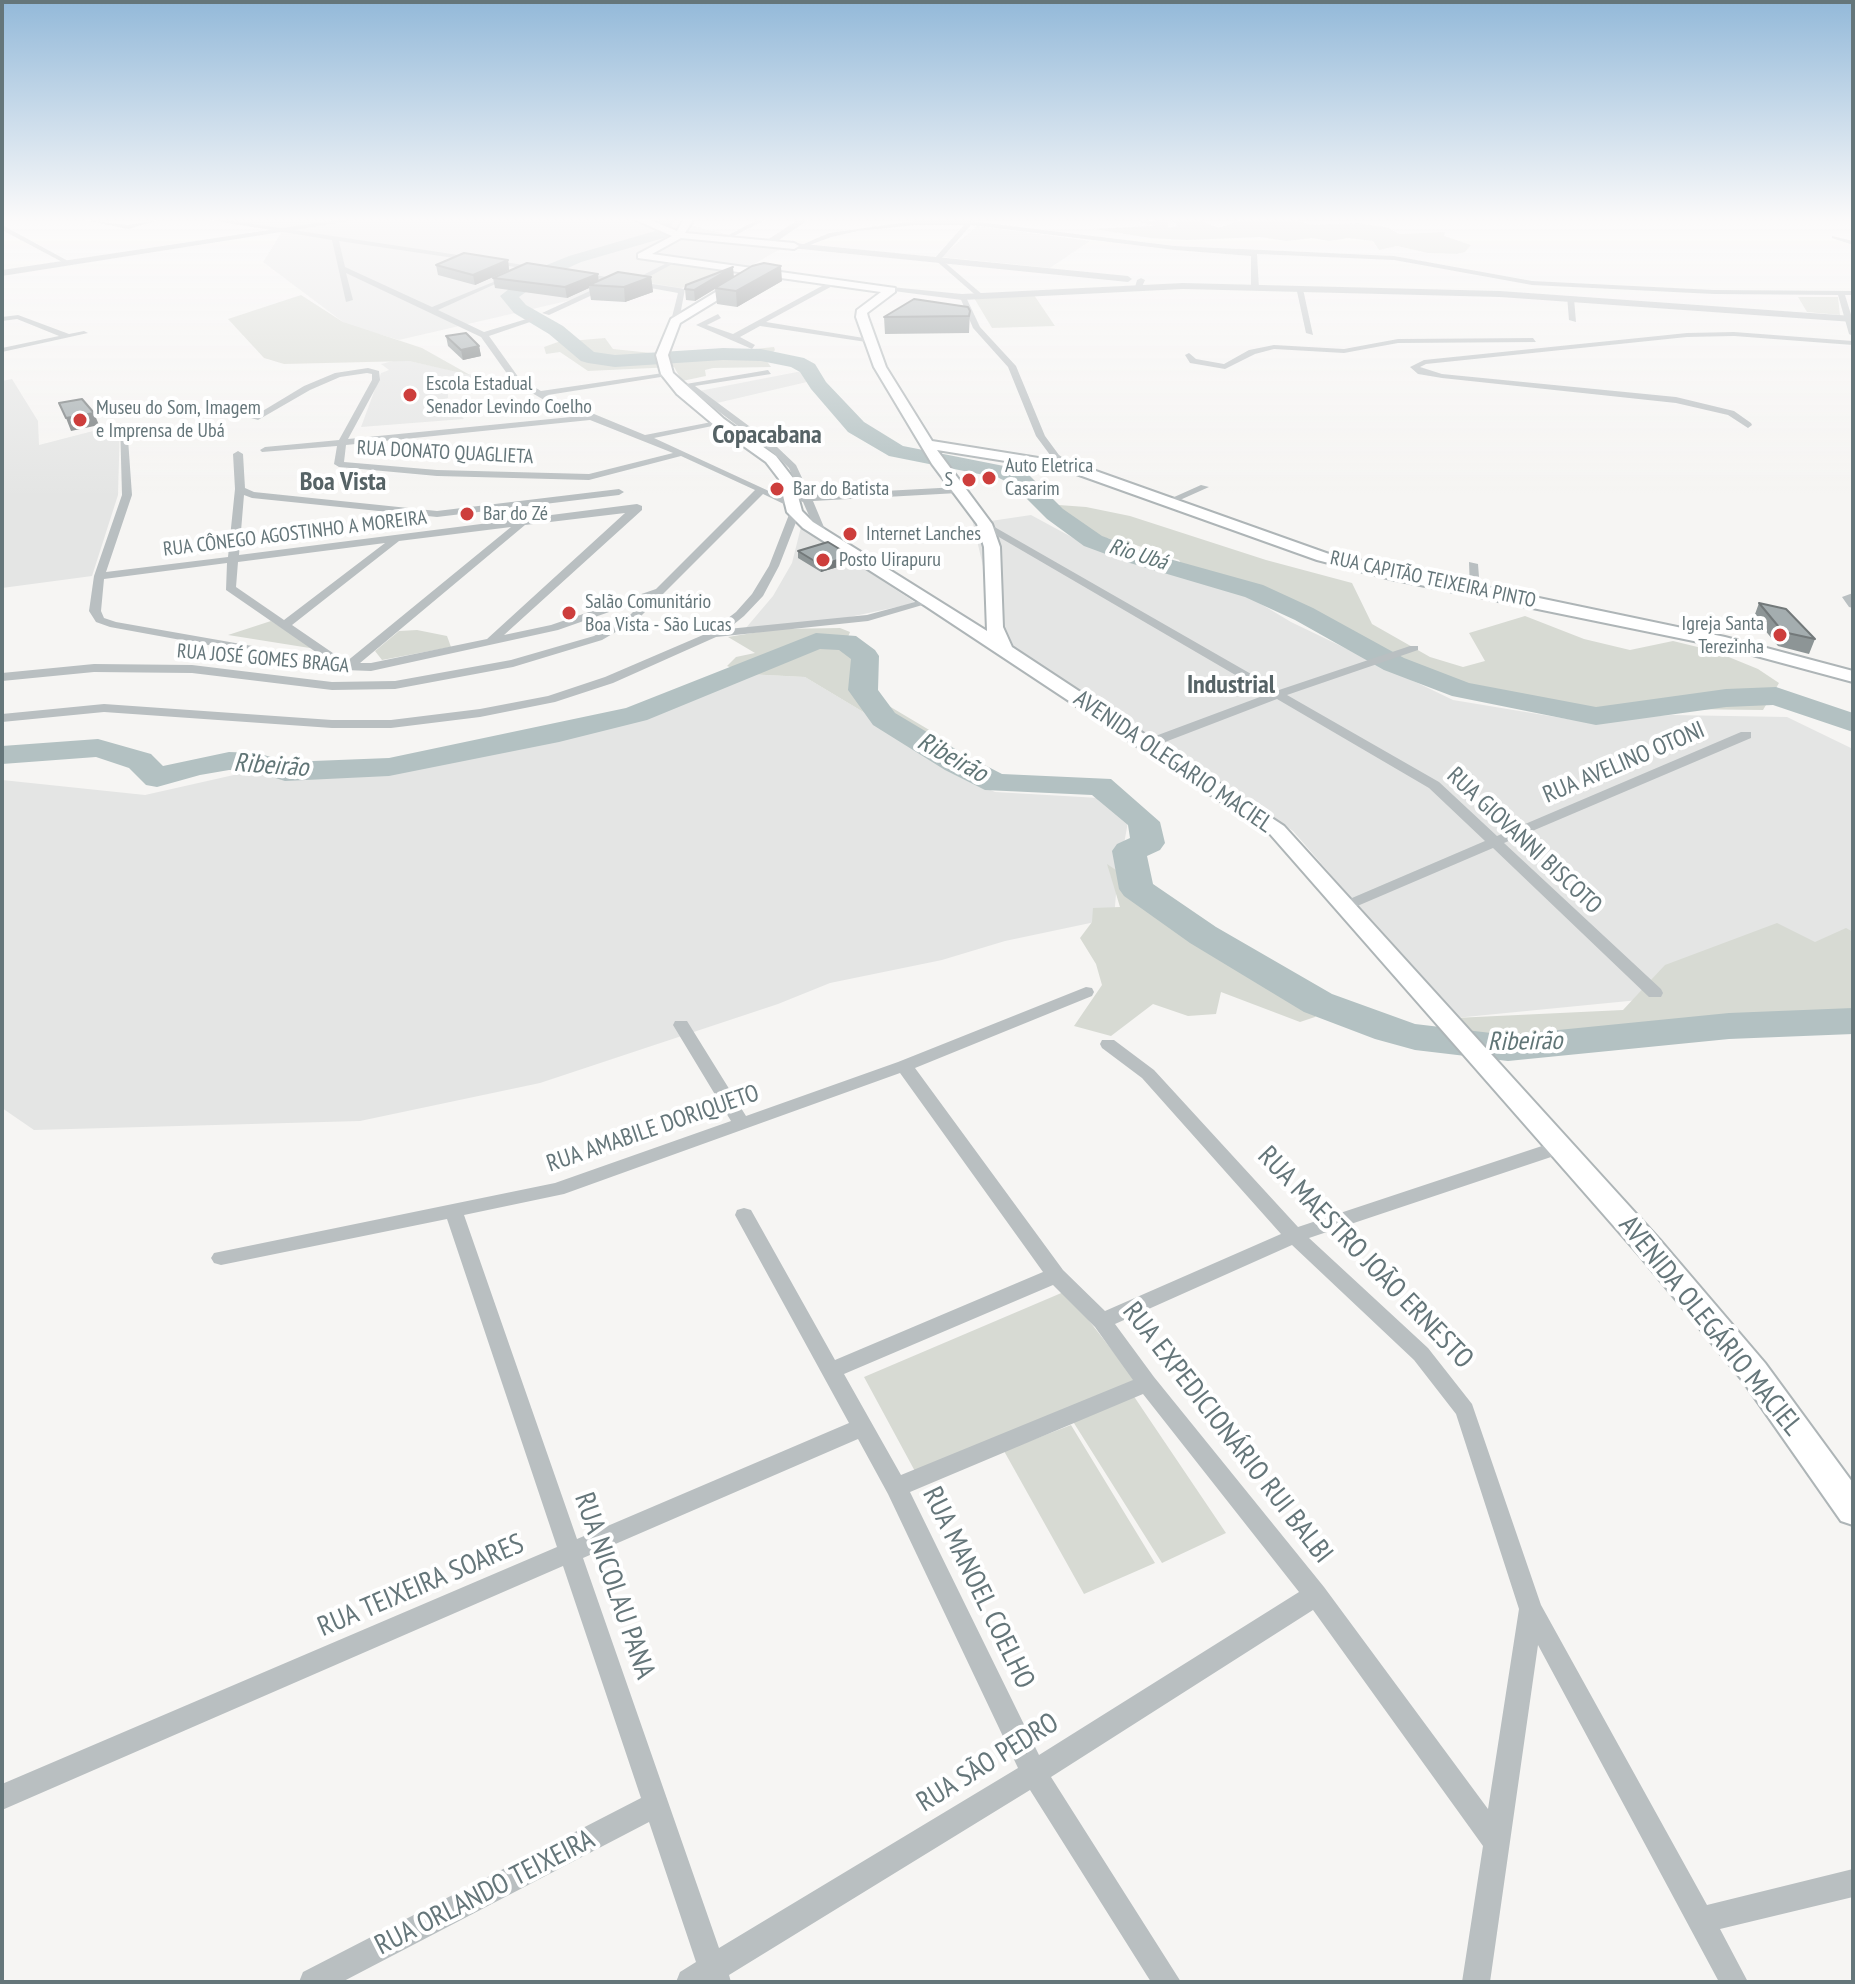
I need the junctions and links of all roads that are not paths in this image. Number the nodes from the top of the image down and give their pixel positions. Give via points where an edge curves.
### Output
1 (437, 313) edge
2 (677, 313) edge
3 (688, 313) edge
4 (777, 313) edge
5 (861, 313) edge
6 (970, 313) edge
7 (1305, 313) edge
8 (1572, 313) edge
9 (1765, 313) edge
10 (718, 316) dead end
11 (2, 319) edge
12 (530, 319) dead end
13 (1851, 319) edge
14 (1573, 320) dead end
15 (675, 321) junction
16 (758, 323) junction
17 (84, 333) dead end
18 (1310, 333) dead end
19 (1853, 334) edge
20 (484, 335) junction
21 (67, 336) junction
22 (734, 337) junction
23 (870, 341) junction
24 (1603, 342) junction
25 (1853, 343) edge
26 (752, 347) dead end
27 (2, 350) edge
28 (1189, 355) dead end
29 (665, 364) junction
30 (768, 372) dead end
31 (684, 385) junction
32 (538, 394) junction
33 (588, 417) junction
34 (255, 418) dead end
35 (719, 422) junction
36 (123, 425) dead end
37 (1748, 425) dead end
38 (641, 438) junction
39 (342, 442) junction
40 (265, 450) dead end
41 (682, 453) junction
42 (932, 453) junction
43 (238, 454) dead end
44 (1071, 467) junction
45 (589, 477) junction
46 (1204, 487) dead end
47 (240, 489) junction
48 (958, 490) junction
49 (760, 491) junction
50 (619, 492) junction
51 (1168, 502) junction
52 (752, 503) junction
53 (795, 503) junction
54 (638, 508) junction
55 (521, 524) junction
56 (984, 524) junction
57 (396, 540) junction
58 (1018, 544) junction
59 (992, 547) junction
60 (235, 559) junction
61 (1473, 564) dead end
62 (99, 576) junction
63 (660, 590) junction
64 (1475, 590) junction
65 (1853, 596) edge
66 (930, 601) junction
67 (1853, 605) edge
68 (993, 609) junction
69 (946, 613) junction
70 (284, 625) junction
71 (714, 634) junction
72 (490, 642) junction
73 (1414, 648) dead end
74 (1005, 651) junction
75 (347, 666) junction
76 (2, 677) edge
77 (1853, 677) edge
78 (1278, 694) junction
79 (2, 718) edge
80 (1746, 735) dead end
81 (1147, 744) junction
82 (1495, 841) junction
83 (1343, 907) junction
84 (1086, 992) dead end
85 (1655, 993) dead end
86 (681, 1025) dead end
87 (1108, 1044) dead end
88 (904, 1066) junction
89 (742, 1124) junction
90 (1560, 1147) junction
91 (453, 1210) junction
92 (744, 1215) dead end
93 (1294, 1236) junction
94 (221, 1258) dead end
95 (1056, 1275) junction
96 (1102, 1321) junction
97 (830, 1371) junction
98 (1147, 1383) junction
99 (862, 1427) junction
100 (896, 1487) junction
101 (1853, 1510) edge
102 (571, 1555) junction
103 (1316, 1595) junction
104 (1531, 1609) junction
105 (1034, 1773) junction
106 (2, 1797) edge
107 (657, 1804) junction
108 (1497, 1843) junction
109 (1853, 1883) edge
110 (1701, 1920) junction
111 (707, 1978) edge
112 (1479, 1978) edge
113 (313, 1982) edge
114 (1167, 1982) edge
115 (1734, 1982) edge

1 - 20 street
2 - 15 street
3 - 15 main road
4 - 16 street
5 - 23 main road
6 - 44 street via 1012,366 1041,436
7 - 18 street
8 - 14 street
9 - 13 street
10 - 22 street via 700,325
11 - 21 street via 18,317
12 - 20 street
13 - 19 street
15 - 29 main road
16 - 22 street
16 - 23 street
17 - 21 street
20 - 32 street via 516,380
21 - 27 street
22 - 26 street
23 - 42 main road
24 - 25 street via 1715,334
24 - 28 street via 1413,340 1344,351 1274,347 1225,367 1193,361
24 - 37 street via 1414,367 1442,376 1705,405
29 - 31 main road
29 - 32 street
30 - 31 street
31 - 35 main road
31 - 53 street via 793,467
32 - 33 street
33 - 38 street
33 - 39 street
34 - 39 street, RUA DONATO QUAGLIETA via 338,375 376,373
35 - 38 street
35 - 53 main road via 771,459 786,478
36 - 62 street via 127,495
38 - 41 street
39 - 40 street
39 - 45 street, RUA DONATO QUAGLIETA via 339,464 366,469
41 - 45 street, RUA DONATO QUAGLIETA
41 - 49 street
42 - 44 main road, RUA CAPITÃO TEIXEIRA PINTO
42 - 48 main road
43 - 47 street
44 - 51 main road, RUA CAPITÃO TEIXEIRA PINTO
45 - 50 street
46 - 51 street
47 - 50 street via 252,495 437,514
47 - 60 street
48 - 53 street
48 - 56 main road
49 - 52 street, RUA JOSÉ GOMES BRAGA
49 - 53 street
50 - 54 street
51 - 64 main road, RUA CAPITÃO TEIXEIRA PINTO via 1323,557
52 - 53 street
52 - 63 street, RUA JOSÉ GOMES BRAGA
53 - 66 main road, AVENIDA OLEGARIO MACIEL via 821,532
53 - 71 street via 774,566 757,596
54 - 55 street, RUA CÔNEGO AGOSTINHO A MOREIRA
54 - 72 street
55 - 57 street, RUA CÔNEGO AGOSTINHO A MOREIRA
55 - 75 street
56 - 58 street, RUA GIOVANNI BISCOTO
56 - 59 main road
57 - 60 street, RUA CÔNEGO AGOSTINHO A MOREIRA
57 - 70 street
58 - 59 street via 999,542
58 - 78 street, RUA GIOVANNI BISCOTO
59 - 68 main road
60 - 62 street, RUA CÔNEGO AGOSTINHO A MOREIRA
60 - 70 street via 230,588
61 - 64 street
62 - 75 street via 95,611 100,620
63 - 72 street via 565,625
63 - 76 street, RUA JOSÉ GOMES BRAGA via 634,617 598,638 457,676 395,685 332,686 192,669 94,668
64 - 77 main road, RUA CAPITÃO TEIXEIRA PINTO via 1725,642
65 - 67 street via 1848,597
66 - 69 main road, AVENIDA OLEGARIO MACIEL
66 - 71 street via 868,618
68 - 69 main road via 975,616
68 - 74 main road
69 - 74 main road, AVENIDA OLEGARIO MACIEL
70 - 75 street
71 - 79 street via 551,699 451,717 332,724 104,708
72 - 75 street via 371,667
73 - 78 street
74 - 81 main road, AVENIDA OLEGARIO MACIEL
78 - 81 street
78 - 82 street, RUA GIOVANNI BISCOTO via 1434,785
80 - 82 street, RUA AVELINO OTONI
81 - 83 main road, AVENIDA OLEGARIO MACIEL via 1277,830
82 - 83 street, RUA AVELINO OTONI
82 - 85 street, RUA GIOVANNI BISCOTO
83 - 90 main road, AVENIDA OLEGARIO MACIEL
84 - 88 street, RUA AMABILE DORIQUETO
86 - 89 street
87 - 93 street, RUA MAESTRO JOÃO ERNESTO via 1148,1074
88 - 89 street, RUA AMABILE DORIQUETO
88 - 95 street, RUA EXPEDICIONÁRIO RUI BALBI
89 - 91 street, RUA AMABILE DORIQUETO via 557,1189
90 - 93 street
90 - 101 main road, AVENIDA OLEGÁRIO MACIEL via 1754,1372
91 - 94 street, RUA AMABILE DORIQUETO
91 - 102 street, RUA NICOLAU PANA
92 - 97 street, RUA MANOEL COELHO
93 - 96 street
93 - 104 street, RUA MAESTRO JOÃO ERNESTO via 1421,1354 1465,1410
95 - 96 street, RUA EXPEDICIONÁRIO RUI BALBI
95 - 97 street
96 - 98 street, RUA EXPEDICIONÁRIO RUI BALBI
97 - 99 street, RUA MANOEL COELHO
98 - 100 street
98 - 103 street, RUA EXPEDICIONÁRIO RUI BALBI
99 - 100 street, RUA MANOEL COELHO
99 - 102 street, RUA TEIXEIRA SOARES
100 - 105 street, RUA MANOEL COELHO
102 - 106 street, RUA TEIXEIRA SOARES
102 - 107 street, RUA NICOLAU PANA
103 - 105 street, RUA SÃO PEDRO
103 - 108 street, RUA EXPEDICIONÁRIO RUI BALBI
104 - 108 street
104 - 110 street, RUA MAESTRO JOÃO ERNESTO
105 - 111 street, RUA SÃO PEDRO
105 - 114 street, RUA MANOEL COELHO
107 - 111 street, RUA NICOLAU PANA
107 - 113 street, RUA ORLANDO TEIXEIRA
108 - 112 street
109 - 110 street
110 - 115 street, RUA MAESTRO JOÃO ERNESTO

